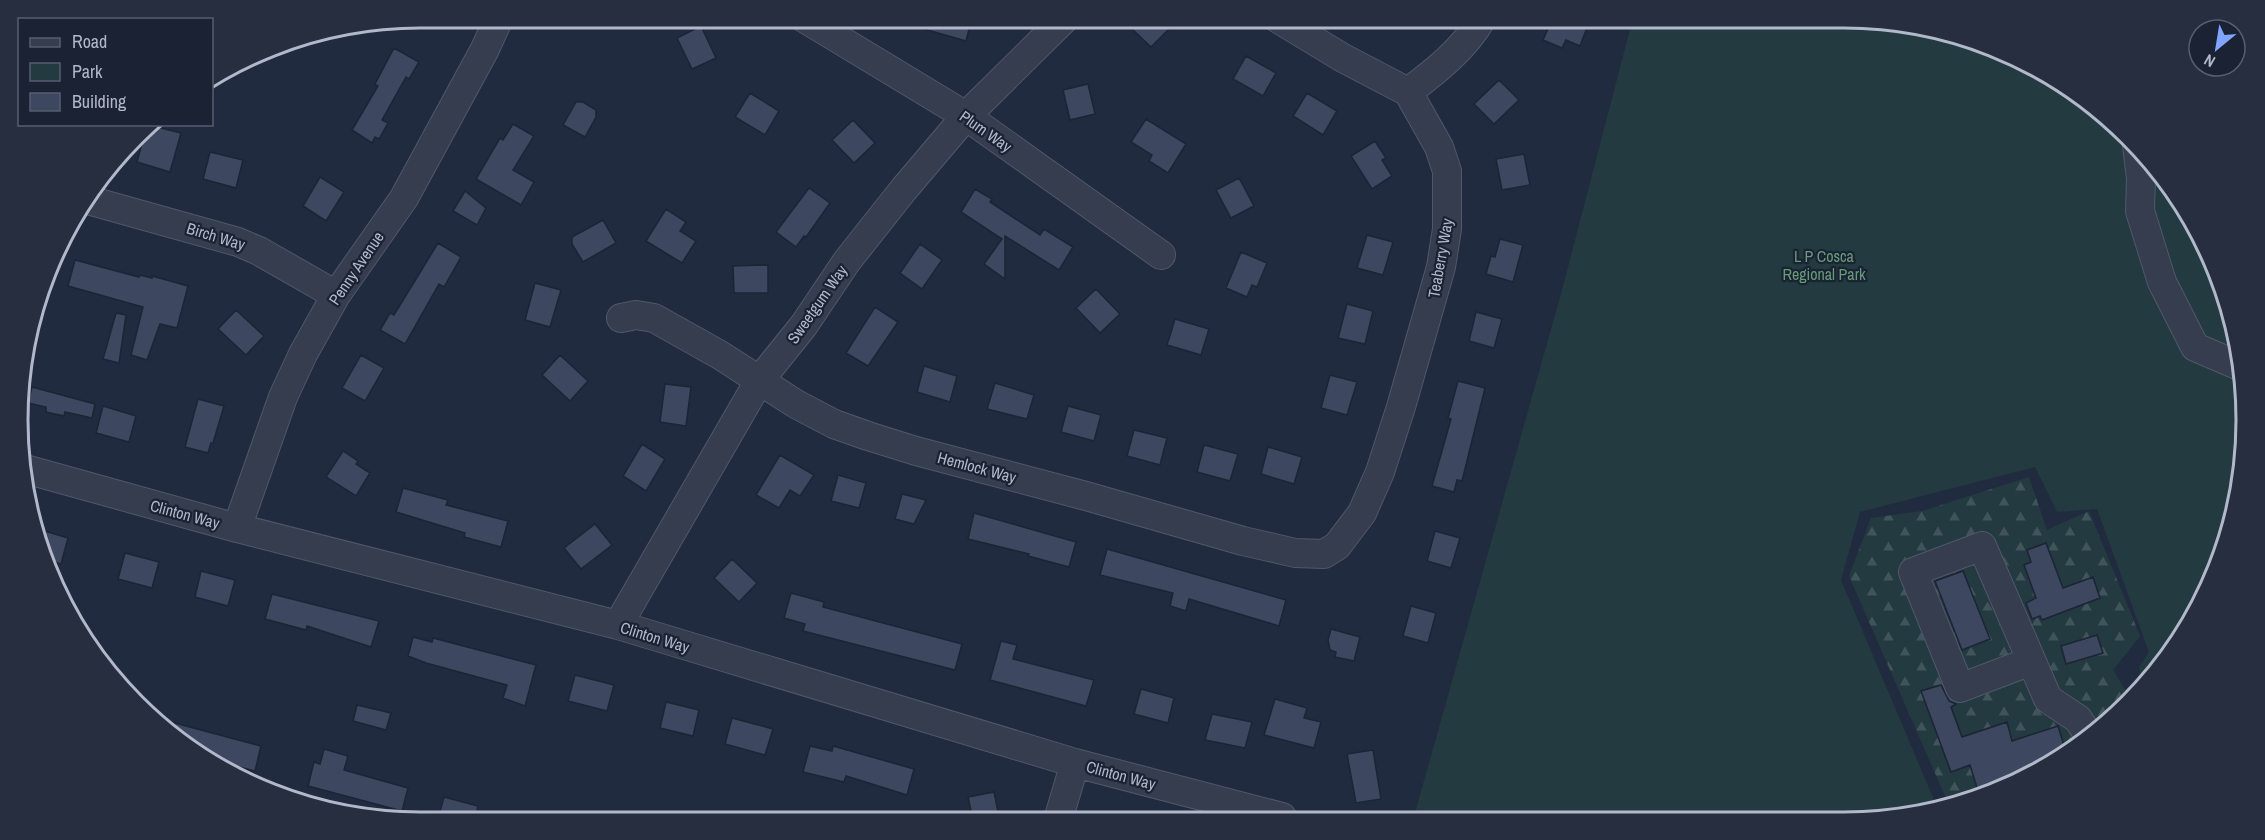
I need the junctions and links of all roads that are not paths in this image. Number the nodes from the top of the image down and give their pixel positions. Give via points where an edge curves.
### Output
1 (494, 28) edge
2 (821, 28) edge
3 (1055, 28) edge
4 (1294, 28) edge
5 (1474, 28) edge
6 (1408, 92) junction
7 (966, 116) junction
8 (2139, 162) edge
9 (94, 202) edge
10 (1161, 255) dead end
11 (336, 295) junction
12 (621, 318) dead end
13 (2232, 363) edge
14 (759, 381) junction
15 (32, 472) edge
16 (237, 528) junction
17 (1349, 532) joint
18 (618, 626) junction
19 (2031, 661) junction
20 (2085, 729) edge
21 (1076, 763) junction
22 (1061, 812) edge
23 (1263, 812) edge

1 - 11 street, Penny Avenue via 404,198
2 - 7 street, Plum Way
3 - 7 street, Sweetgum Way
4 - 6 street
5 - 6 street via 1432,74
6 - 17 street, Teaberry Way via 1439,147 1447,171 1447,229 1433,302 1380,472
7 - 10 street, Plum Way
7 - 14 street, Sweetgum Way via 847,261 804,325
8 - 13 street via 2140,211 2162,282 2194,347
9 - 11 street, Birch Way via 238,242
11 - 16 street, Penny Avenue via 283,396
12 - 14 street, Hemlock Way via 654,318
14 - 17 street, Hemlock Way via 834,424 916,452 1243,541 1295,553 1324,554
14 - 18 street, Sweetgum Way
15 - 16 street, Clinton Way
16 - 18 street, Clinton Way
18 - 21 street, Clinton Way
19 - 19 street via 1960,688 1913,572 1982,546
19 - 20 street via 2048,699 2078,719
21 - 22 street
21 - 23 street, Clinton Way

